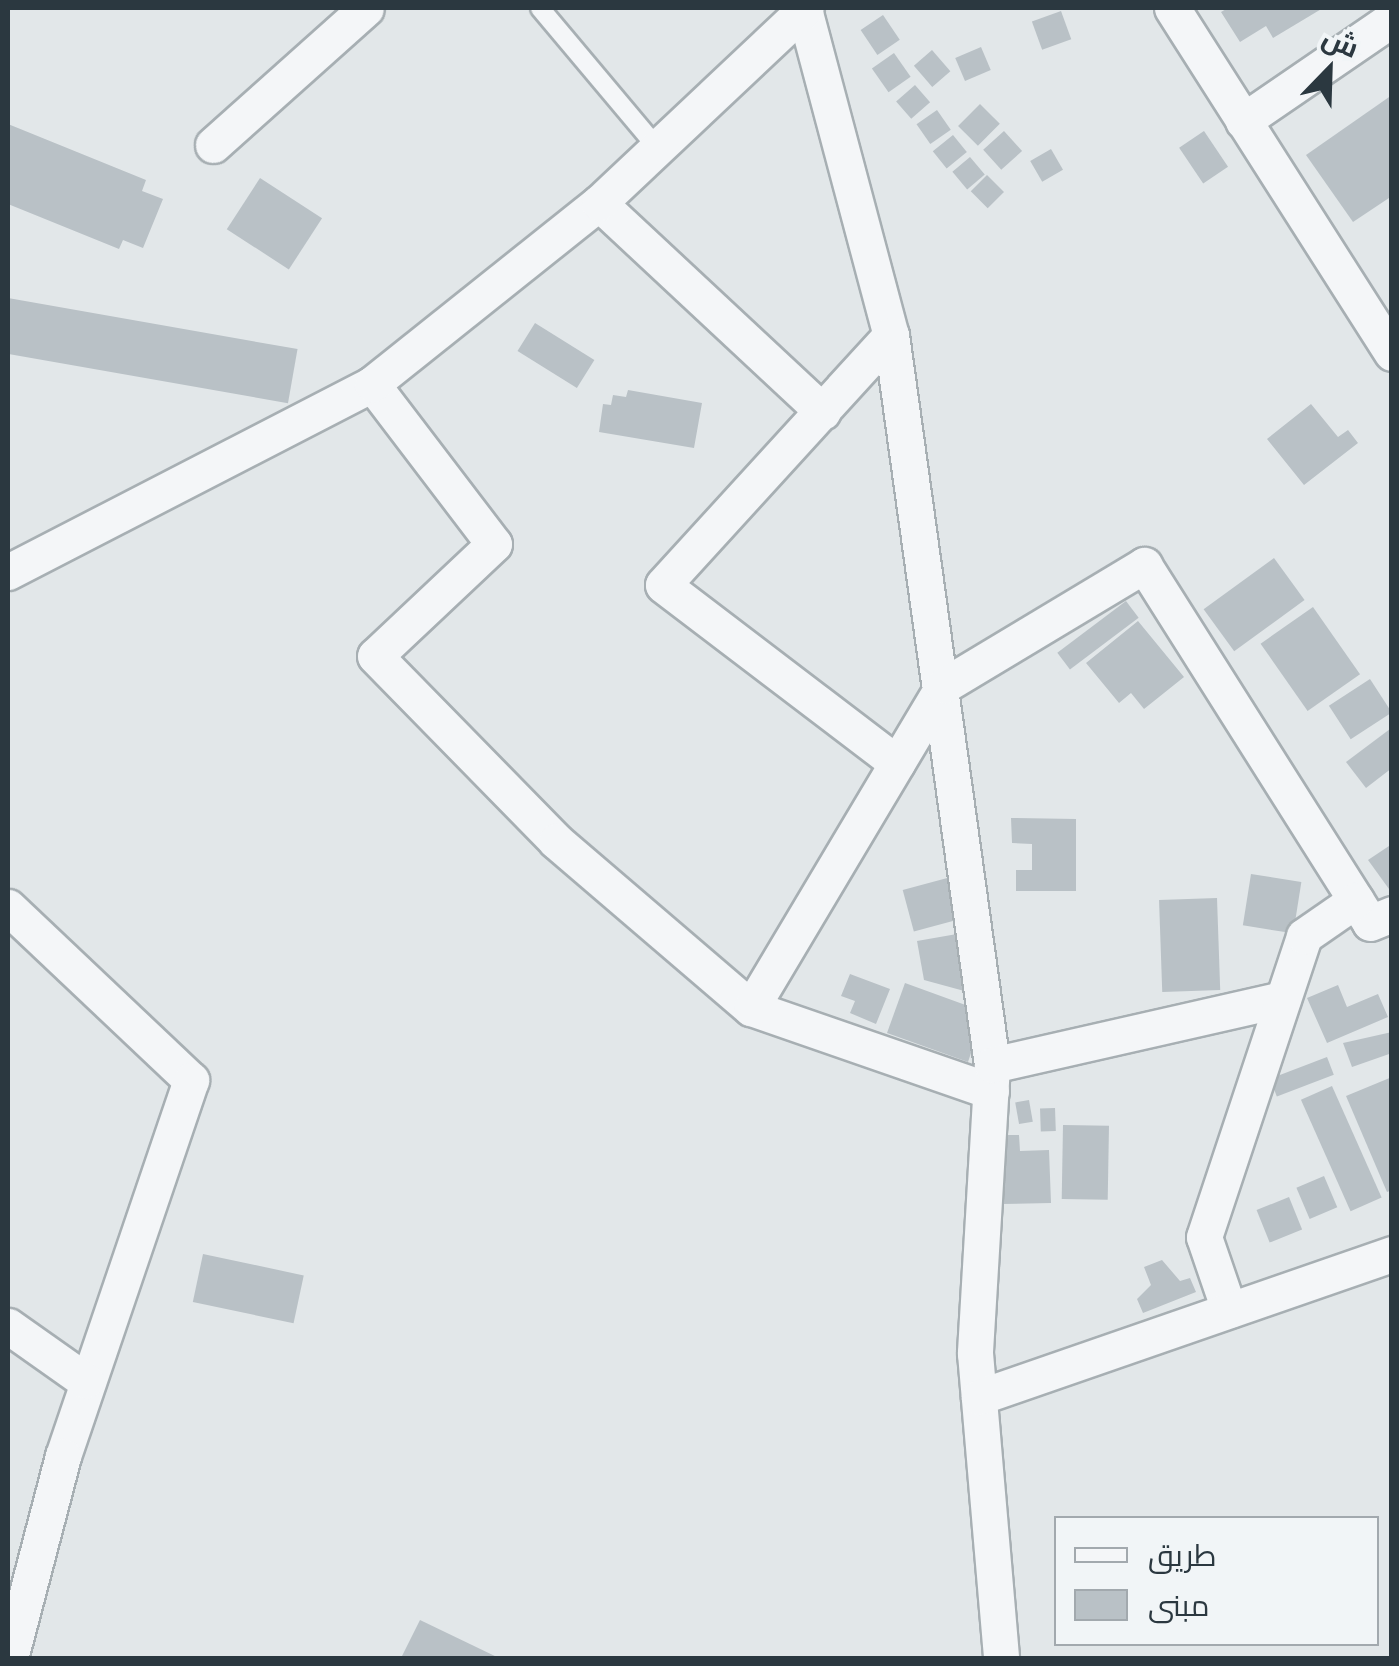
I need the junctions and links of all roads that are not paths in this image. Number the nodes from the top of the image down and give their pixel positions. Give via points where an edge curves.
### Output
1 (366, 8) edge
2 (540, 8) edge
3 (805, 8) edge
4 (1172, 8) edge
5 (1392, 19) edge
6 (1243, 121) junction
7 (213, 145) dead end
8 (656, 146) junction
9 (599, 202) junction
10 (891, 336) junction
11 (1392, 353) edge
12 (372, 384) junction
13 (824, 412) junction
14 (8, 572) edge
15 (943, 686) junction
16 (897, 763) junction
17 (1356, 900) junction
18 (8, 907) edge
19 (1392, 914) edge
20 (1283, 998) junction
21 (751, 1008) junction
22 (992, 1078) junction
23 (1392, 1254) edge
24 (1229, 1310) junction
25 (8, 1326) edge
26 (86, 1381) junction
27 (979, 1397) junction
28 (10, 1658) edge
29 (1001, 1658) edge

1 - 7 street
2 - 8 lane
3 - 8 street
3 - 10 street
4 - 6 street
5 - 6 street
6 - 11 street
8 - 9 street
9 - 12 street
9 - 13 street
10 - 13 street
10 - 15 street
12 - 14 street
12 - 21 street via 494,544 375,656 556,841
13 - 16 street via 663,585
15 - 16 street
15 - 17 street via 1144,564
15 - 22 street
16 - 21 street
17 - 19 street via 1370,923
17 - 20 street via 1304,936
18 - 26 street via 191,1080
20 - 22 street
20 - 24 street via 1204,1237
21 - 22 street
22 - 27 street
23 - 24 street
24 - 27 street
25 - 26 street
26 - 28 street
27 - 29 street

